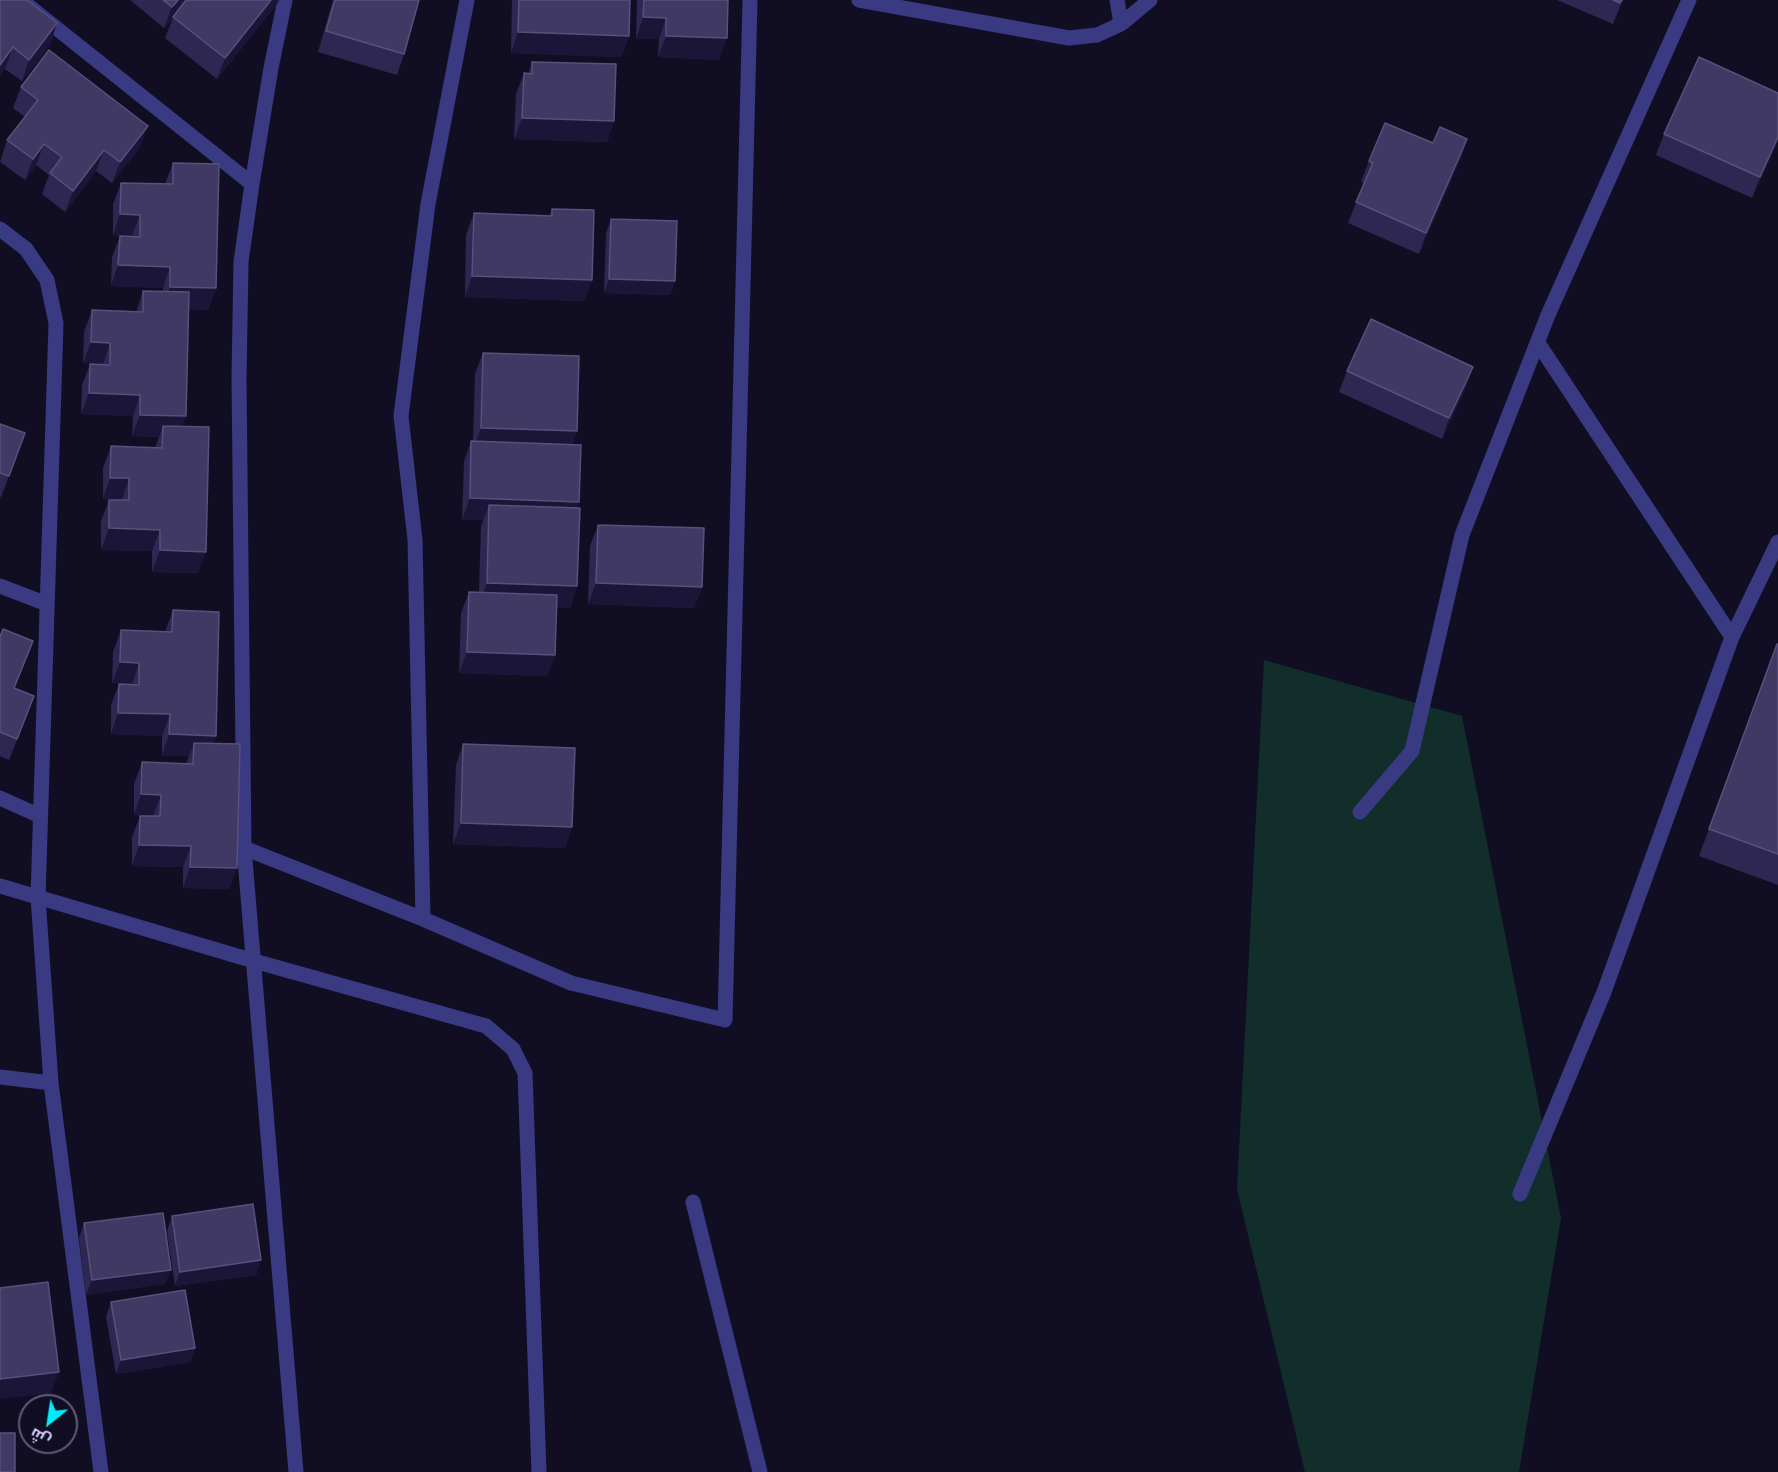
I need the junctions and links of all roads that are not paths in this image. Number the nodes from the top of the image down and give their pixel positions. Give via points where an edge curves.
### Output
1 (21, 0) edge
2 (285, 0) edge
3 (467, 0) edge
4 (750, 0) edge
5 (859, 0) edge
6 (1117, 0) edge
7 (1150, 0) edge
8 (1689, 0) edge
9 (1121, 24) junction
10 (252, 184) junction
11 (0, 229) edge
12 (1538, 343) junction
13 (1778, 542) edge
14 (0, 586) edge
15 (47, 604) junction
16 (1732, 637) junction
17 (0, 798) edge
18 (1360, 812) dead end
19 (40, 816) junction
20 (244, 848) junction
21 (0, 886) edge
22 (38, 897) junction
23 (423, 919) junction
24 (254, 961) junction
25 (0, 1077) edge
26 (51, 1083) junction
27 (1520, 1194) dead end
28 (693, 1202) dead end
29 (101, 1472) edge
30 (296, 1472) edge
31 (539, 1472) edge
32 (760, 1472) edge

1 - 10 street
2 - 10 street
3 - 23 street via 428,204 401,416 415,540
4 - 23 street via 725,1020 571,983
5 - 9 street via 1070,38 1097,35
6 - 9 street
7 - 9 street
8 - 12 street
10 - 20 street via 241,262 239,378
11 - 15 street via 26,249 47,280 56,323
12 - 16 street
12 - 18 street via 1462,536 1412,751
13 - 16 street
14 - 15 street
15 - 19 street
16 - 27 street via 1604,992
17 - 19 street
19 - 22 street
20 - 23 street
20 - 24 street
21 - 22 street
22 - 24 street
22 - 26 street
24 - 30 street
24 - 31 street via 486,1026 513,1049 525,1072
25 - 26 street
26 - 29 street
28 - 32 street

